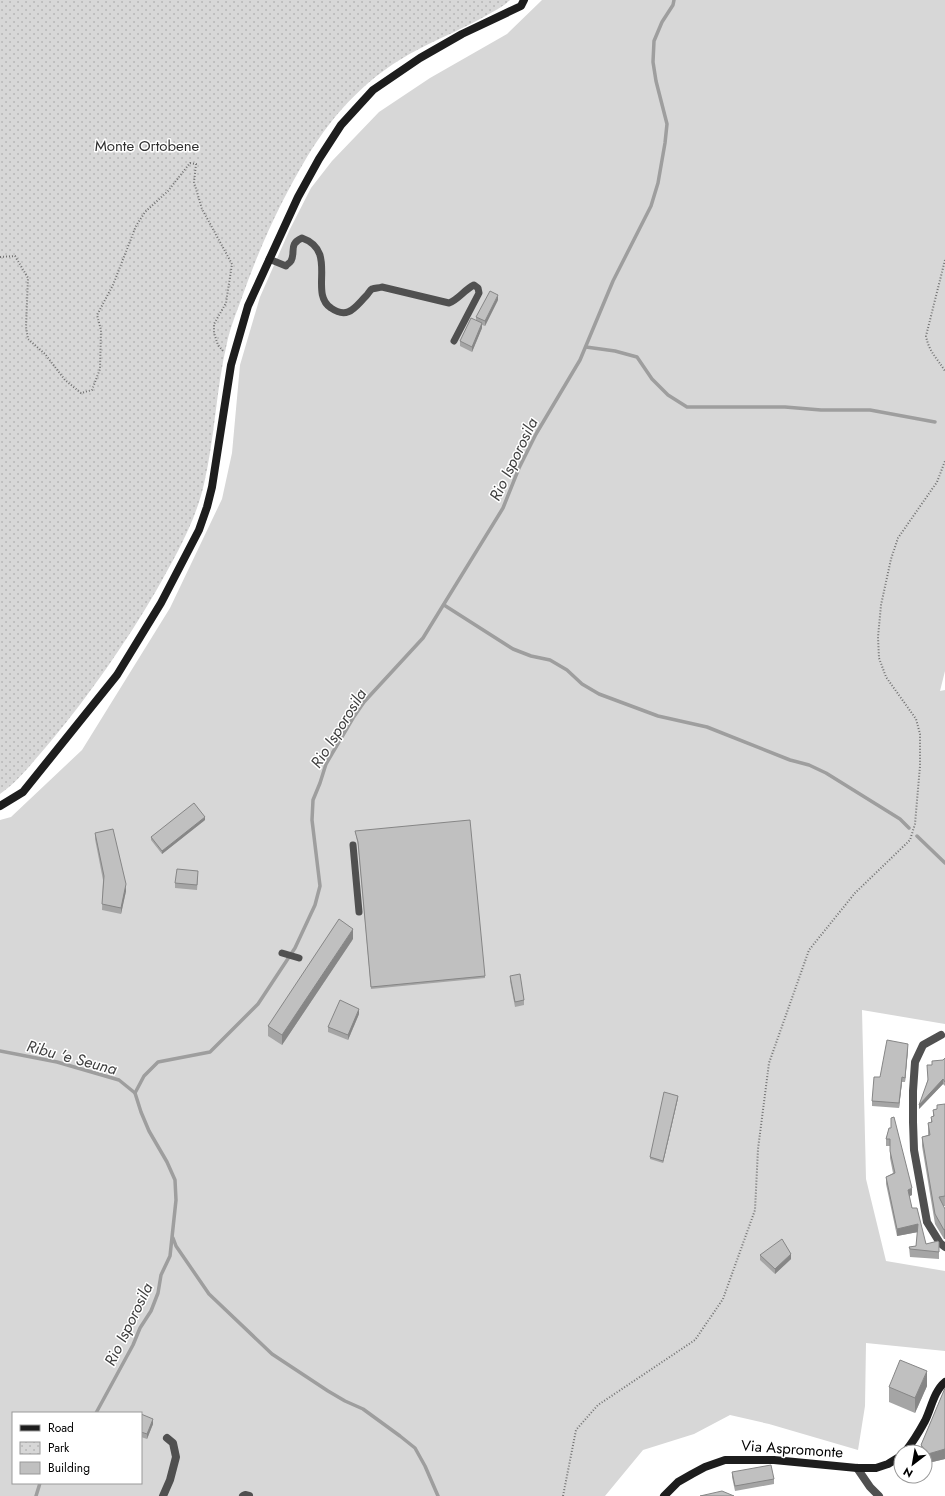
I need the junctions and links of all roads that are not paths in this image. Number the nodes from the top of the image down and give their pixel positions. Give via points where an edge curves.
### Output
1 (524, 0) edge
2 (269, 259) junction
3 (454, 341) dead end
4 (0, 806) edge
5 (353, 845) dead end
6 (360, 912) dead end
7 (282, 953) dead end
8 (299, 958) dead end
9 (940, 1035) dead end
10 (945, 1247) edge
11 (945, 1382) edge
12 (166, 1438) dead end
13 (912, 1444) edge
14 (893, 1461) edge
15 (857, 1468) junction
16 (162, 1496) edge
17 (243, 1496) edge
18 (249, 1496) edge
19 (664, 1496) edge
20 (879, 1496) edge

1 - 2 main road via 521,6 462,34 373,90 341,125 319,159
2 - 3 lane via 286,266 292,260 293,246 297,240 308,240 321,255 322,296 326,305 334,311 344,313 352,311 372,289 382,287 449,303 474,285 478,288 478,293
2 - 4 main road via 248,306 232,365 212,487 198,530 161,603 118,675 23,792
5 - 6 lane
7 - 8 lane
9 - 10 street via 923,1044 915,1062 913,1122 914,1150 927,1222
11 - 13 main road
12 - 16 street via 173,1443 176,1457 170,1480
14 - 15 main road, Via Aspromonte via 876,1468
15 - 19 main road, Via Aspromonte via 800,1461 725,1460 705,1466 678,1482
15 - 20 street
17 - 18 street

